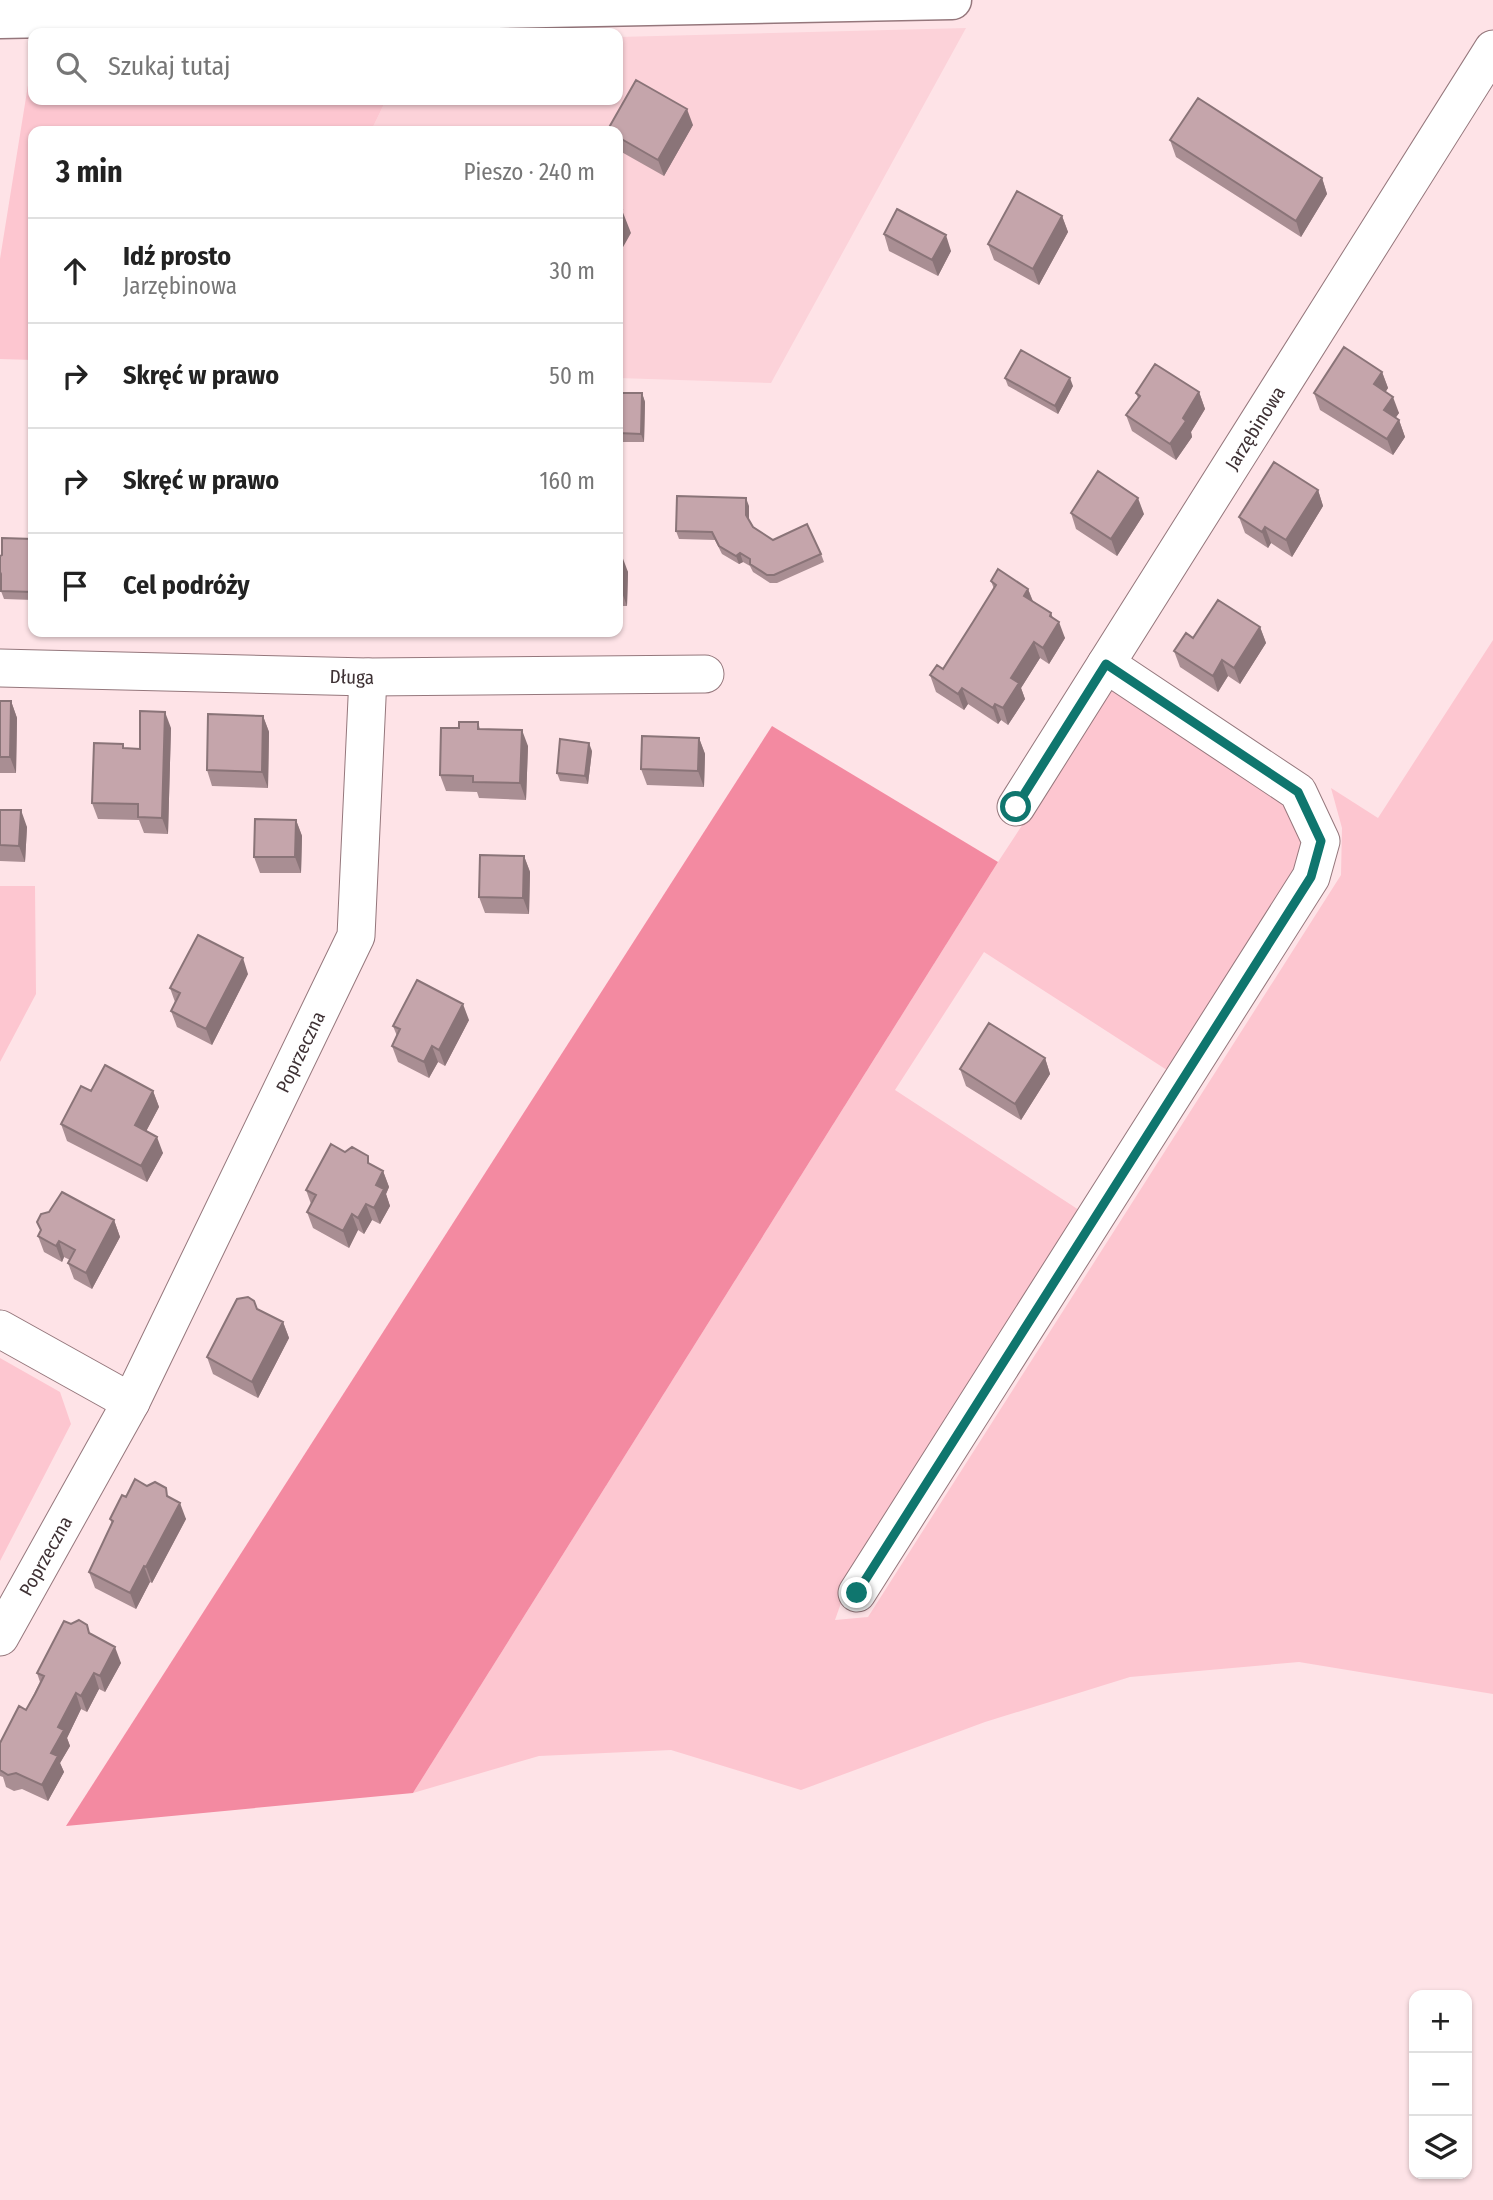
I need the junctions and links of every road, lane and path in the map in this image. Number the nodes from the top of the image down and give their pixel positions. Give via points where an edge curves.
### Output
1 (952, 0) edge
2 (216, 7) edge
3 (0, 19) edge
4 (1493, 49) edge
5 (1106, 664) junction
6 (0, 668) edge
7 (705, 674) dead end
8 (368, 677) junction
9 (1016, 807) dead end
10 (0, 1328) edge
11 (131, 1402) junction
12 (857, 1593) dead end
13 (0, 1637) edge

1 - 2 street
2 - 3 street
4 - 5 street, Jarzębinowa
5 - 9 street, Jarzębinowa
5 - 12 street via 1298,792 1321,841 1318,853 1311,877
6 - 8 street, Długa
7 - 8 street, Długa
8 - 11 street, Poprzeczna via 356,936
10 - 11 street
11 - 13 street, Poprzeczna

